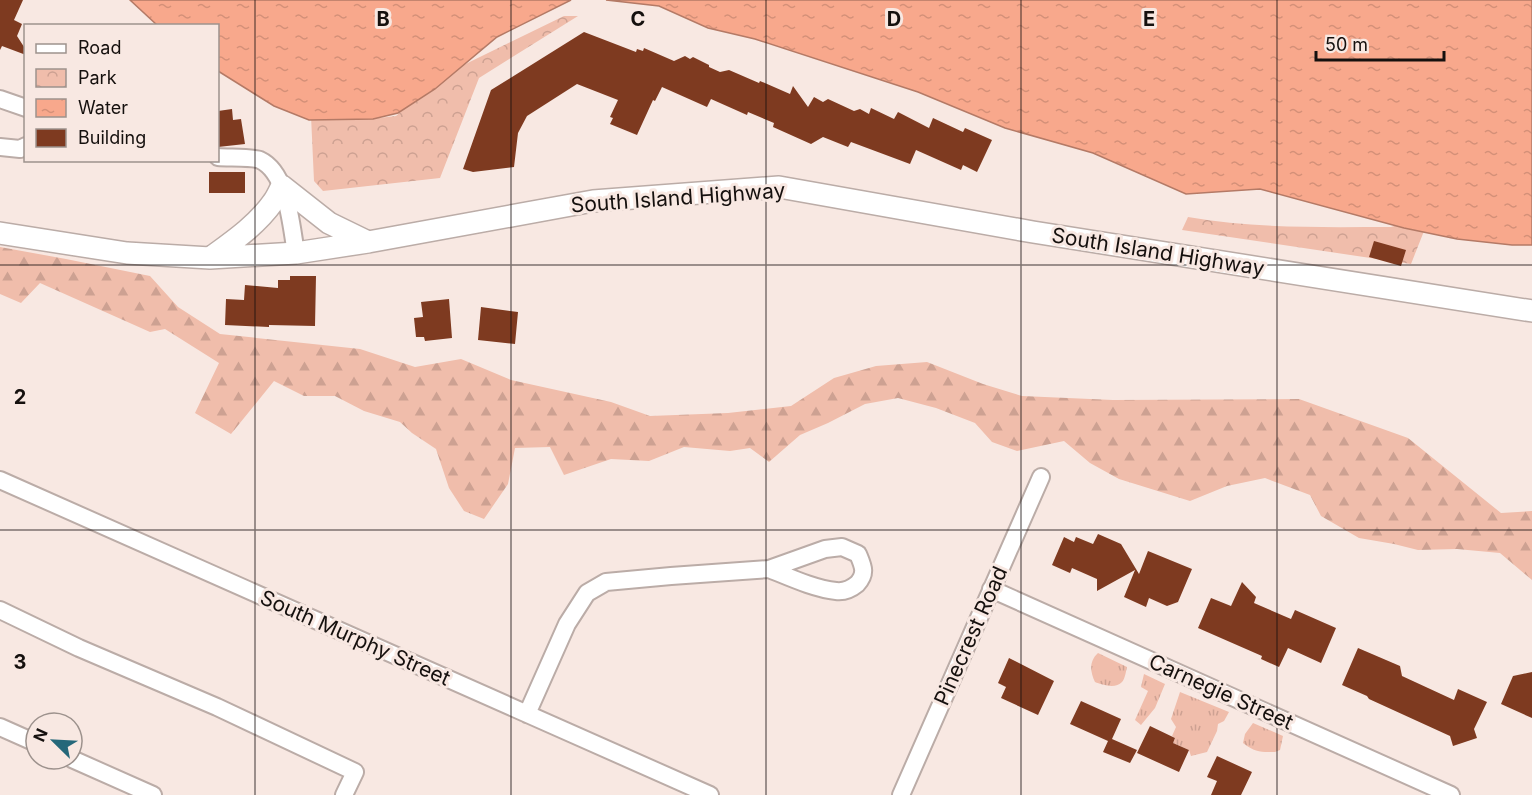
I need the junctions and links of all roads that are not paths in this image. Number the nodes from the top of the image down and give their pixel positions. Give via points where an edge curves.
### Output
1 (0, 99) edge
2 (24, 107) edge
3 (0, 147) edge
4 (24, 147) edge
5 (219, 157) edge
6 (282, 186) junction
7 (0, 233) edge
8 (368, 243) junction
9 (296, 253) junction
10 (210, 258) junction
11 (1532, 311) edge
12 (1041, 477) dead end
13 (0, 480) edge
14 (769, 569) junction
15 (991, 589) junction
16 (0, 610) edge
17 (527, 714) junction
18 (0, 727) edge
19 (24, 738) edge
20 (84, 764) edge
21 (153, 795) edge
22 (344, 795) edge
23 (710, 795) edge
24 (901, 795) edge
25 (1451, 795) edge

1 - 2 street
3 - 4 street
5 - 6 street via 259,159 276,173
6 - 8 main road via 329,223
6 - 9 street
6 - 10 main road via 261,216
7 - 10 main road, South Island Highway via 127,253
8 - 9 main road, South Island Highway
8 - 11 main road, South Island Highway via 593,201 779,187 1044,234
9 - 10 main road, South Island Highway
12 - 15 street, Pinecrest Road
13 - 17 street, South Murphy Street
14 - 14 street via 838,592 852,589 862,579 864,568 858,554 842,547
14 - 17 street via 606,582 587,593 567,624
15 - 24 street, Pinecrest Road
15 - 25 street, Carnegie Street
16 - 22 street via 354,772
17 - 23 street, South Murphy Street
18 - 19 street
20 - 21 street

